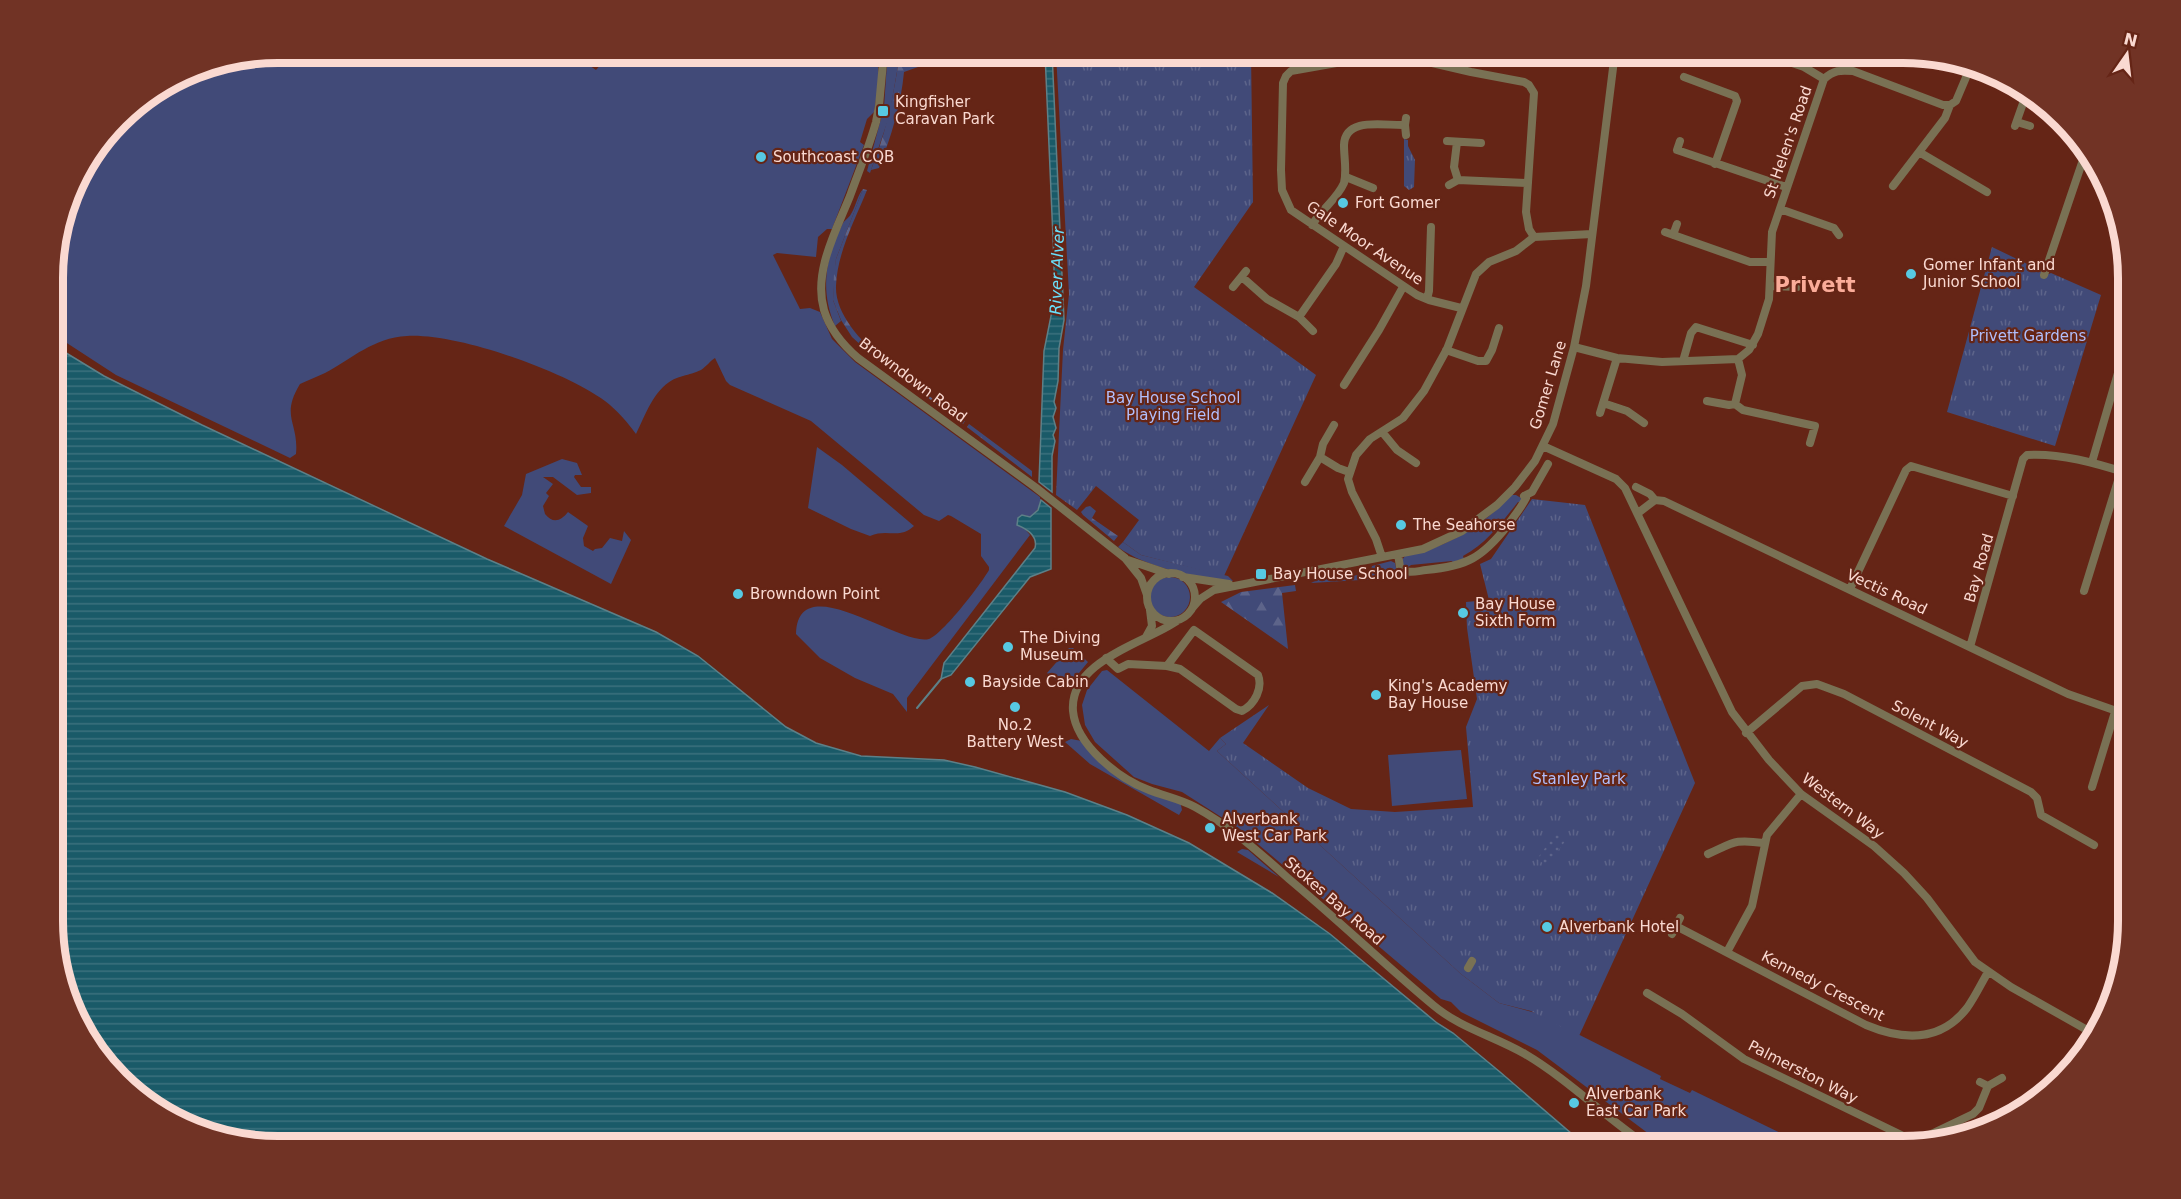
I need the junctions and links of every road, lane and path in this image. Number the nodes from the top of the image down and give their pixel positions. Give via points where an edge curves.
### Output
1 (883, 63) edge
2 (1334, 63) edge
3 (1432, 63) edge
4 (1614, 63) edge
5 (1792, 63) edge
6 (1968, 73) edge
7 (1684, 76) dead end
8 (1824, 79) junction
9 (2024, 100) edge
10 (1950, 105) junction
11 (1406, 126) dead end
12 (2030, 126) dead end
13 (1447, 141) dead end
14 (1680, 141) dead end
15 (1457, 142) junction
16 (1481, 143) dead end
17 (1919, 152) junction
18 (2083, 160) edge
19 (1715, 164) junction
20 (1346, 177) junction
21 (1458, 180) junction
22 (1528, 183) junction
23 (1897, 184) dead end
24 (1449, 185) dead end
25 (1374, 187) dead end
26 (1786, 187) junction
27 (1988, 192) dead end
28 (1780, 209) junction
29 (1677, 224) dead end
30 (1312, 225) junction
31 (1431, 227) dead end
32 (1592, 234) junction
33 (1839, 235) dead end
34 (1534, 237) junction
35 (1344, 246) junction
36 (1770, 262) junction
37 (2044, 275) dead end
38 (1770, 286) junction
39 (1233, 287) dead end
40 (1402, 287) junction
41 (1797, 287) dead end
42 (1427, 299) junction
43 (1461, 308) junction
44 (1299, 317) junction
45 (1499, 326) dead end
46 (1313, 331) dead end
47 (1753, 345) junction
48 (1574, 347) junction
49 (1446, 350) junction
50 (1617, 358) junction
51 (1738, 358) junction
52 (1683, 361) junction
53 (2118, 373) edge
54 (1344, 385) dead end
55 (1603, 403) junction
56 (1706, 403) dead end
57 (1735, 404) junction
58 (1600, 413) dead end
59 (1644, 423) dead end
60 (1334, 425) dead end
61 (1383, 433) junction
62 (1810, 443) dead end
63 (1543, 446) junction
64 (1320, 457) junction
65 (2092, 462) junction
66 (1416, 463) dead end
67 (1548, 464) dead end
68 (2118, 470) edge
69 (1349, 471) junction
70 (1305, 482) dead end
71 (1515, 487) junction
72 (1636, 487) dead end
73 (2118, 490) edge
74 (1524, 496) junction
75 (2013, 496) junction
76 (1655, 500) junction
77 (1638, 513) junction
78 (1398, 554) junction
79 (1382, 557) junction
80 (1125, 558) junction
81 (1169, 574) junction
82 (1183, 577) junction
83 (1236, 585) junction
84 (1850, 589) junction
85 (2084, 591) dead end
86 (1147, 595) junction
87 (1192, 607) junction
88 (1150, 610) junction
89 (1177, 621) junction
90 (1143, 639) junction
91 (1970, 647) junction
92 (1106, 658) junction
93 (1167, 666) junction
94 (2115, 712) junction
95 (2118, 713) edge
96 (1746, 733) junction
97 (2091, 788) dead end
98 (1801, 794) junction
99 (1764, 843) junction
100 (2094, 845) dead end
101 (1718, 850) junction
102 (1708, 854) dead end
103 (1724, 860) dead end
104 (1676, 926) dead end
105 (1727, 952) junction
106 (1988, 972) junction
107 (1647, 993) dead end
108 (2088, 1031) edge
109 (2002, 1078) dead end
110 (1931, 1134) edge
111 (1635, 1136) edge
112 (1903, 1136) edge

1 - 80 street, Browndown Road via 876,122 822,275 822,300 831,325 845,347 858,358
2 - 30 street, Gale Moor Avenue via 1292,71 1282,83 1282,190 1291,210
3 - 22 street, Gale Moor Avenue via 1529,85 1534,93
4 - 32 street, Gomer Lane
5 - 8 street
6 - 10 street via 1956,101
7 - 19 street via 1735,96 1737,101
8 - 10 street, St Helen's Road via 1832,72 1853,71
8 - 26 street, St Helen's Road
9 - 12 street via 2016,124
10 - 17 street
11 - 20 street via 1362,125 1348,131 1344,143
13 - 15 street
14 - 19 street via 1677,150
15 - 16 street
15 - 21 street via 1454,167
17 - 23 street
17 - 27 street
18 - 37 street
19 - 26 street
20 - 25 street
20 - 30 street
21 - 22 street
21 - 24 street
22 - 34 street, Gale Moor Avenue via 1526,212
26 - 28 street, St Helen's Road
28 - 33 street via 1834,228
28 - 36 street, St Helen's Road via 1772,232
29 - 36 street via 1669,233 1750,262
30 - 35 street, Gale Moor Avenue
31 - 42 street
32 - 34 street
32 - 48 street, Gomer Lane via 1587,286
34 - 43 street via 1481,268
35 - 40 street, Gale Moor Avenue
35 - 44 street
36 - 38 street, St Helen's Road
38 - 41 street
38 - 47 street, St Helen's Road
39 - 44 street via 1244,274 1267,299
40 - 42 street, Gale Moor Avenue
40 - 54 street via 1358,370
42 - 43 street, Gale Moor Avenue
43 - 49 street
44 - 46 street
45 - 49 street via 1486,361
47 - 51 street, St Helen's Road
47 - 52 street via 1697,327 1691,333
48 - 50 street
48 - 63 street, Gomer Lane
49 - 61 street via 1415,404
50 - 52 street
50 - 55 street
51 - 52 street
51 - 57 street via 1742,375
53 - 65 street
55 - 58 street
55 - 59 street via 1627,411
56 - 57 street
57 - 62 street via 1743,410 1815,426
60 - 64 street
61 - 66 street via 1397,450
61 - 69 street via 1362,446
63 - 71 street, Gomer Lane
63 - 77 street, Western Way via 1616,479
64 - 69 street
64 - 70 street
65 - 68 street
65 - 75 street, Bay Road via 2027,455
67 - 74 street via 1532,492
69 - 79 street via 1352,492
71 - 74 street
71 - 78 street, Gomer Lane via 1462,531 1423,549
72 - 76 street, Vectis Road
73 - 85 street
74 - 78 street via 1523,505 1497,538 1470,561 1408,572 1400,567
75 - 84 street via 1911,466
75 - 91 street, Bay Road
76 - 77 street
76 - 84 street, Vectis Road
77 - 96 street, Western Way via 1724,697
78 - 79 street, Gomer Lane
79 - 83 street, Gomer Lane
80 - 81 street, Browndown Road
80 - 86 street, Browndown Road
81 - 82 street
81 - 86 street via 1157,578
82 - 83 street
82 - 87 street via 1192,587
83 - 87 street, Stokes Bay Road via 1206,594
84 - 91 street, Vectis Road
86 - 88 street
87 - 89 street, Stokes Bay Road
88 - 89 street via 1162,620
88 - 90 street via 1152,626
89 - 90 street, Stokes Bay Road
90 - 92 street, Stokes Bay Road
91 - 94 street, Vectis Road
92 - 93 street via 1118,669 1128,664
92 - 111 street, Stokes Bay Road via 1078,688 1073,711 1082,738 1106,762 1136,784 1188,804 1234,832 1448,1016 1526,1054
93 - 93 street via 1194,630 1258,675 1261,683 1248,708 1242,711 1180,669
94 - 95 street, Vectis Road
94 - 97 street
96 - 98 street, Western Way
96 - 100 street, Solent Way via 1802,686 1817,684 1844,694 2031,792 2037,798 2041,815
98 - 99 street
98 - 106 street, Western Way via 1874,846 1904,873 1966,952
99 - 101 street via 1738,840
99 - 105 street via 1752,906
101 - 102 street
101 - 103 street
104 - 105 street, Kennedy Crescent
105 - 106 street, Kennedy Crescent via 1866,1025 1888,1034 1911,1037 1951,1023 1966,1009
106 - 108 street, Western Way
107 - 112 street, Palmerston Way via 1744,1059
109 - 110 street via 1984,1084 1979,1108 1973,1114

